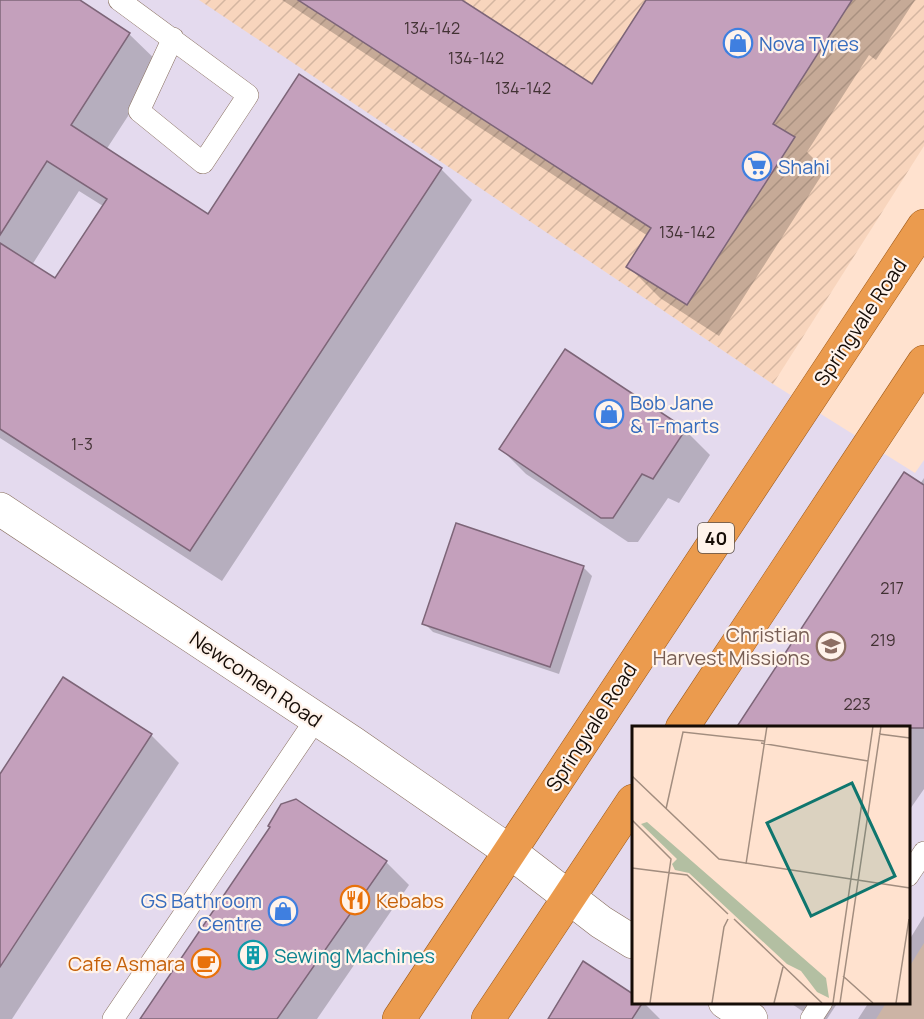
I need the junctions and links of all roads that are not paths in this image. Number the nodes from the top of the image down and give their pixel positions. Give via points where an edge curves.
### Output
1 (119, 0) edge
2 (174, 38) junction
3 (924, 226) edge
4 (924, 362) edge
5 (0, 509) edge
6 (316, 719) junction
7 (683, 726) edge
8 (632, 803) edge
9 (509, 851) junction
10 (924, 852) edge
11 (909, 874) edge
12 (569, 898) junction
13 (632, 941) edge
14 (728, 1004) edge
15 (821, 1004) edge
16 (113, 1019) edge
17 (399, 1019) edge
18 (488, 1019) edge
19 (751, 1019) edge
20 (811, 1019) edge

1 - 2 lane
2 - 2 lane via 248,95 203,163 139,111
3 - 9 highway, Springvale Road / 40
4 - 7 highway
5 - 6 street, Newcomen Road
6 - 9 street, Newcomen Road
6 - 16 lane
8 - 12 highway
9 - 12 street, Newcomen Road
9 - 17 highway, Springvale Road / 40
10 - 11 lane
12 - 13 street, Newcomen Road
12 - 18 highway
14 - 19 street
15 - 20 lane

